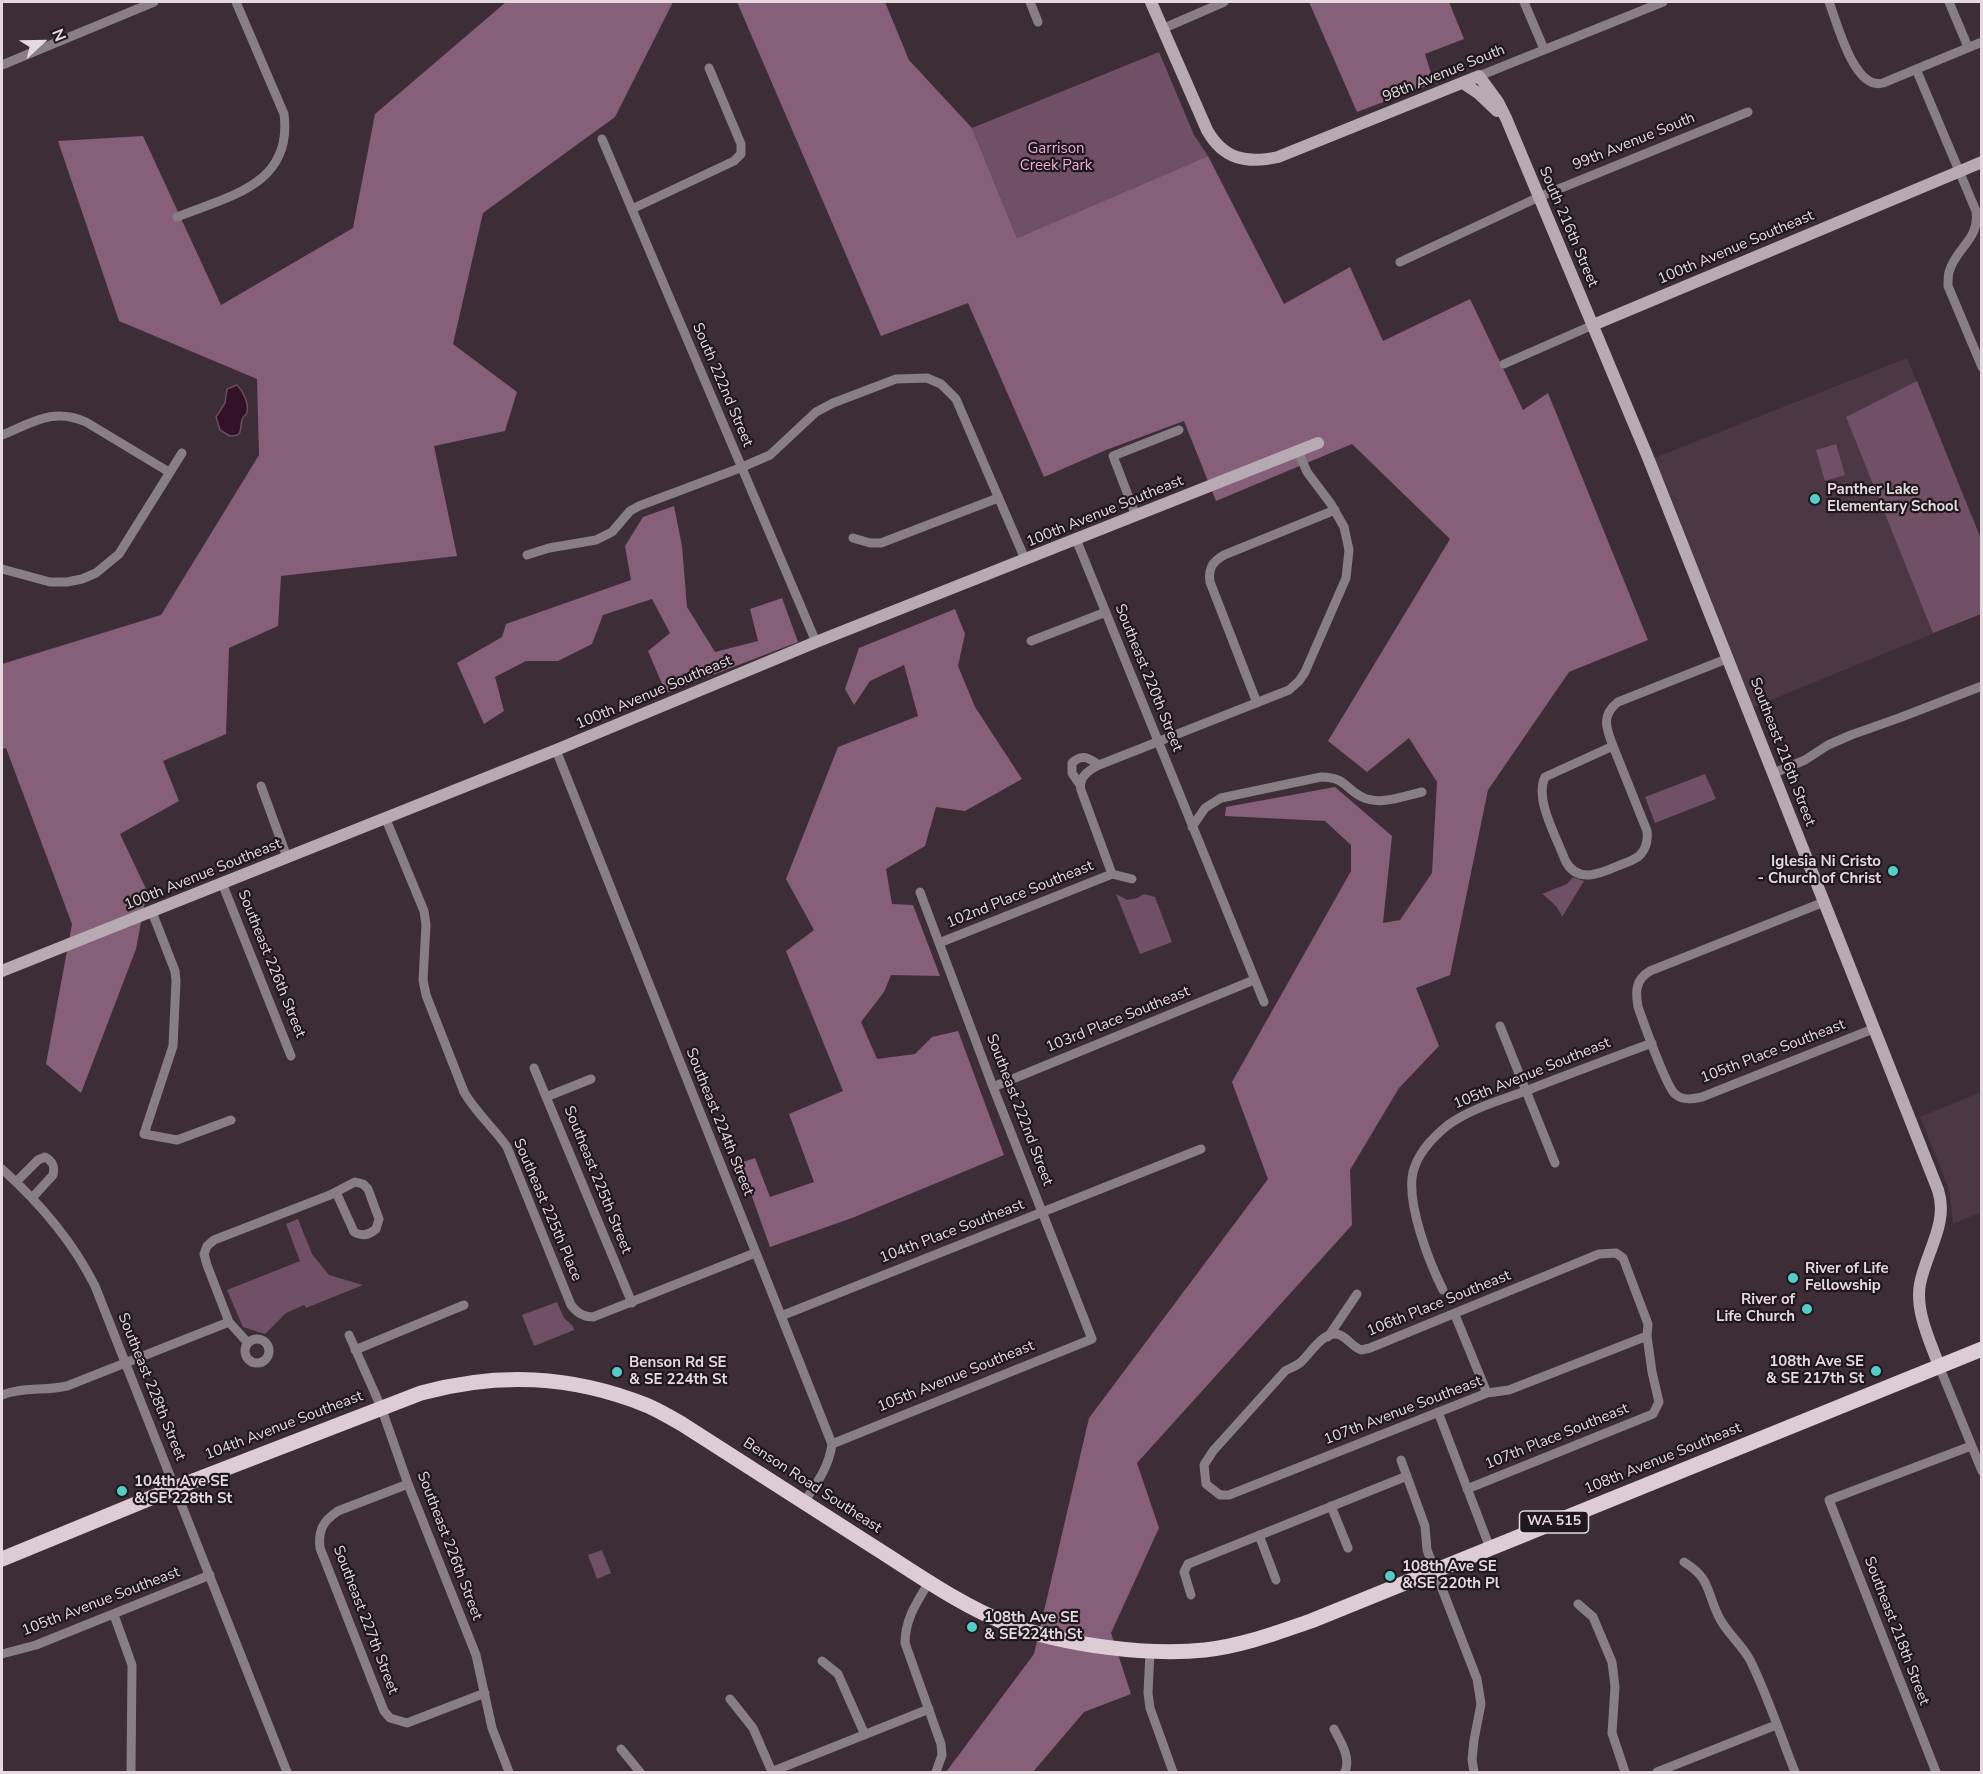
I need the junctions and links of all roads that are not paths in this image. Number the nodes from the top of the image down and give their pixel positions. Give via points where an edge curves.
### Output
1 (154, 2) edge
2 (236, 2) edge
3 (1030, 2) edge
4 (1150, 2) edge
5 (1224, 2) edge
6 (1524, 2) edge
7 (1663, 2) edge
8 (1829, 2) edge
9 (1949, 2) edge
10 (1038, 22) dead end
11 (1162, 29) junction
12 (1982, 42) edge
13 (1968, 47) junction
14 (1544, 49) junction
15 (2, 65) edge
16 (709, 68) dead end
17 (1916, 69) junction
18 (1479, 76) junction
19 (1463, 83) junction
20 (1749, 112) dead end
21 (602, 139) dead end
22 (1515, 140) junction
23 (1982, 162) edge
24 (1960, 171) junction
25 (1539, 197) junction
26 (632, 209) junction
27 (177, 216) dead end
28 (1977, 236) edge
29 (1400, 262) dead end
30 (1593, 325) junction
31 (1504, 364) dead end
32 (1982, 367) edge
33 (1179, 430) dead end
34 (2, 435) edge
35 (1318, 443) dead end
36 (1298, 451) junction
37 (182, 453) dead end
38 (740, 468) junction
39 (170, 472) junction
40 (998, 498) junction
41 (1335, 510) junction
42 (1136, 516) junction
43 (853, 538) dead end
44 (1076, 539) junction
45 (527, 555) dead end
46 (1025, 559) junction
47 (2, 569) edge
48 (1106, 612) junction
49 (1030, 641) dead end
50 (816, 642) junction
51 (1729, 658) junction
52 (1982, 686) edge
53 (1257, 703) junction
54 (1158, 742) junction
55 (1613, 746) junction
56 (556, 750) junction
57 (1099, 765) junction
58 (1774, 773) junction
59 (1080, 785) junction
60 (261, 786) dead end
61 (1422, 792) dead end
62 (385, 818) junction
63 (1192, 827) junction
64 (287, 857) junction
65 (1112, 874) junction
66 (1131, 879) dead end
67 (222, 883) junction
68 (920, 892) dead end
69 (1824, 902) junction
70 (152, 912) junction
71 (939, 943) junction
72 (2, 971) edge
73 (1254, 980) junction
74 (1264, 1002) dead end
75 (1500, 1026) dead end
76 (1873, 1029) junction
77 (1652, 1043) junction
78 (291, 1056) dead end
79 (534, 1068) dead end
80 (591, 1079) dead end
81 (993, 1087) junction
82 (1527, 1090) junction
83 (546, 1097) junction
84 (231, 1120) dead end
85 (1201, 1149) dead end
86 (1555, 1163) dead end
87 (2, 1169) edge
88 (16, 1182) junction
89 (336, 1192) junction
90 (33, 1198) junction
91 (1043, 1213) junction
92 (755, 1253) junction
93 (1443, 1290) dead end
94 (1357, 1294) dead end
95 (632, 1303) junction
96 (464, 1305) dead end
97 (1455, 1315) junction
98 (781, 1316) junction
99 (229, 1322) junction
100 (350, 1335) dead end
101 (1328, 1336) junction
102 (1647, 1336) junction
103 (1092, 1339) joint
104 (248, 1343) dead end
105 (1982, 1349) edge
106 (355, 1350) junction
107 (125, 1363) junction
108 (1939, 1366) junction
109 (449, 1386) joint
110 (1486, 1393) junction
111 (2, 1395) edge
112 (381, 1407) junction
113 (1438, 1412) junction
114 (832, 1444) junction
115 (1971, 1446) junction
116 (1401, 1460) dead end
117 (1982, 1471) edge
118 (1407, 1476) junction
119 (408, 1484) junction
120 (175, 1488) junction
121 (1467, 1489) junction
122 (804, 1502) junction
123 (1331, 1506) junction
124 (1259, 1535) junction
125 (1348, 1548) dead end
126 (1490, 1548) junction
127 (2, 1559) edge
128 (1684, 1562) dead end
129 (1435, 1571) junction
130 (210, 1575) junction
131 (1276, 1580) dead end
132 (929, 1582) junction
133 (1191, 1595) dead end
134 (1578, 1604) dead end
135 (114, 1615) junction
136 (1150, 1652) junction
137 (2, 1654) edge
138 (822, 1661) dead end
139 (485, 1693) junction
140 (730, 1699) dead end
141 (929, 1709) junction
142 (1776, 1725) junction
143 (1334, 1730) dead end
144 (865, 1735) junction
145 (621, 1749) dead end
146 (772, 1772) edge
147 (131, 1773) edge
148 (288, 1773) edge
149 (510, 1773) edge
150 (640, 1773) edge
151 (936, 1773) edge
152 (1173, 1773) edge
153 (1345, 1773) edge
154 (1474, 1773) edge
155 (1625, 1773) edge
156 (1657, 1773) edge
157 (1795, 1773) edge
158 (1936, 1773) edge

1 - 15 street
2 - 27 street via 284,114 282,152 268,174 250,187
3 - 10 street
4 - 11 street
5 - 11 street
6 - 14 street
7 - 14 street, 98th Avenue South
8 - 17 street via 1855,68 1863,78 1883,83
9 - 13 street
11 - 19 street, 98th Avenue South via 1212,139 1234,157 1278,157
12 - 13 street
13 - 17 street
14 - 18 street, 98th Avenue South
16 - 26 street via 741,144 741,154 734,161
17 - 24 street
18 - 19 street, 98th Avenue South
18 - 22 street, South 216th Street via 1498,102
19 - 22 street, South 216th Street via 1494,107
20 - 25 street, 99th Avenue South
21 - 26 street, South 222nd Street
22 - 25 street, South 216th Street
23 - 24 street, 100th Avenue Southeast
24 - 28 street via 1976,211
24 - 30 street, 100th Avenue Southeast
25 - 29 street, 99th Avenue South
25 - 30 street, South 216th Street
26 - 38 street, South 222nd Street
28 - 32 street via 1953,261 1948,286
30 - 31 street, 100th Avenue Southeast
30 - 51 street, Southeast 216th Street
33 - 42 street via 1113,456
34 - 39 street via 51,415 74,416
35 - 36 street, 100th Avenue Southeast
36 - 41 street via 1307,472
36 - 42 street, 100th Avenue Southeast
37 - 39 street
38 - 40 street via 775,451 816,412 833,403 896,379 927,378 941,384 956,399
38 - 45 street via 639,506 612,532 596,540
38 - 50 street, South 222nd Street
39 - 47 street via 119,554 96,573 67,582 50,582
40 - 43 street via 881,543
40 - 46 street
41 - 53 street via 1347,539 1348,570 1299,681 1289,690
41 - 53 street via 1224,555 1208,573
42 - 44 street, 100th Avenue Southeast
44 - 46 street, 100th Avenue Southeast
44 - 48 street, Southeast 220th Street
46 - 50 street, 100th Avenue Southeast
48 - 49 street
48 - 54 street, Southeast 220th Street
50 - 56 street, 100th Avenue Southeast
51 - 55 street via 1611,707 1606,724
51 - 58 street, Southeast 216th Street
52 - 58 street via 1851,735
53 - 54 street
54 - 57 street
54 - 63 street, Southeast 220th Street
55 - 55 street via 1550,773 1541,788 1568,866 1589,876 1637,857 1647,844 1647,831
56 - 62 street, 100th Avenue Southeast
56 - 92 street, Southeast 224th Street
57 - 59 street via 1085,775
57 - 59 street via 1087,757 1075,759 1072,774
58 - 69 street, Southeast 216th Street
59 - 65 street
60 - 64 street
61 - 63 street via 1374,801 1361,797 1346,783 1321,777 1221,798 1204,808
62 - 64 street, 100th Avenue Southeast
62 - 95 street, Southeast 225th Place via 423,911 426,995 468,1098 507,1147 571,1305 580,1314 593,1317
63 - 73 street, Southeast 220th Street
64 - 67 street, 100th Avenue Southeast
65 - 66 street
65 - 71 street, 102nd Place Southeast
67 - 70 street, 100th Avenue Southeast
67 - 78 street, Southeast 226th Street
68 - 71 street, Southeast 222nd Street
69 - 76 street, Southeast 216th Street
69 - 77 street via 1642,976 1637,986 1638,1005
70 - 72 street, 100th Avenue Southeast
70 - 84 street via 176,981 173,1046 144,1134 177,1140
71 - 81 street, Southeast 222nd Street
73 - 74 street, Southeast 220th Street
73 - 81 street, 103rd Place Southeast
75 - 82 street
76 - 77 street, 105th Place Southeast via 1702,1097 1683,1098 1675,1094
76 - 108 street, Southeast 216th Street via 1941,1200 1940,1222 1919,1300
77 - 82 street, 105th Avenue Southeast
79 - 83 street, Southeast 225th Street
80 - 83 street
81 - 91 street, Southeast 222nd Street
82 - 86 street
82 - 93 street, 105th Avenue Southeast via 1479,1108 1449,1125 1430,1142 1413,1170 1411,1188 1417,1219
83 - 95 street, Southeast 225th Street
85 - 91 street, 104th Place Southeast
87 - 88 street, Southeast 228th Street
88 - 90 street, Southeast 228th Street
88 - 90 street via 38,1160 50,1160 54,1164 53,1175
89 - 89 street via 354,1232 367,1235 376,1229 379,1219 363,1184 355,1182
89 - 99 street via 207,1246 207,1265
90 - 107 street, Southeast 228th Street via 81,1258
91 - 98 street, 104th Place Southeast
91 - 103 street, Southeast 222nd Street
92 - 95 street
92 - 98 street, Southeast 224th Street
94 - 101 street
96 - 106 street
97 - 101 street, 106th Place Southeast via 1361,1350 1342,1335
97 - 102 street, 106th Place Southeast via 1599,1254 1616,1253 1623,1258 1648,1324
97 - 110 street
98 - 114 street, Southeast 224th Street
99 - 104 street
99 - 107 street
100 - 106 street, Southeast 226th Street
101 - 113 street, 107th Avenue Southeast via 1300,1364 1284,1371 1213,1451 1204,1465 1206,1484 1220,1495 1229,1495
102 - 110 street, 107th Avenue Southeast via 1509,1390
102 - 121 street, 107th Place Southeast via 1659,1402 1653,1414
103 - 114 street, 105th Avenue Southeast
105 - 108 main road, 108th Avenue Southeast / WA 515
106 - 112 street, Southeast 226th Street
107 - 111 street via 55,1389
107 - 120 street, Southeast 228th Street
108 - 115 street
108 - 126 main road, 108th Avenue Southeast / WA 515
109 - 112 main road, 104th Avenue Southeast
109 - 122 main road, Benson Road Southeast via 489,1380 546,1380 611,1392 648,1405 682,1424
110 - 113 street, 107th Avenue Southeast
112 - 119 street, Southeast 226th Street
112 - 120 main road, 104th Avenue Southeast
113 - 121 street
114 - 122 street via 823,1474
115 - 117 street
115 - 158 street, Southeast 218th Street via 1828,1500
116 - 118 street
118 - 123 street
118 - 129 street via 1425,1526 1427,1550
119 - 139 street, Southeast 226th Street via 476,1655
119 - 139 street, Southeast 227th Street via 329,1517 319,1535 320,1548 390,1718 407,1723
120 - 127 main road, 104th Avenue Southeast
120 - 130 street, Southeast 228th Street
121 - 126 street
122 - 132 main road, Benson Road Southeast
123 - 124 street
123 - 125 street
124 - 131 street
124 - 133 street via 1188,1564 1184,1572
126 - 129 main road, 108th Avenue Southeast / WA 515
128 - 142 street via 1704,1578 1720,1620 1751,1662
129 - 136 main road, 108th Avenue Southeast / WA 515 via 1311,1621 1235,1645
129 - 154 street via 1477,1679 1481,1704 1474,1740
130 - 135 street, 105th Avenue Southeast
130 - 148 street, Southeast 228th Street
132 - 136 main road, Benson Road Southeast via 991,1617 1028,1631 1066,1641
132 - 141 street via 911,1611 905,1633 905,1643
134 - 155 street via 1593,1617 1612,1662 1612,1733
135 - 137 street, 105th Avenue Southeast
135 - 147 street via 132,1665
136 - 152 street via 1150,1708
138 - 144 street via 838,1674
139 - 149 street, Southeast 226th Street via 492,1728
140 - 146 street via 753,1728
141 - 144 street
141 - 151 street via 941,1744
142 - 156 street
142 - 157 street
143 - 153 street via 1347,1756
144 - 146 street
145 - 150 street

